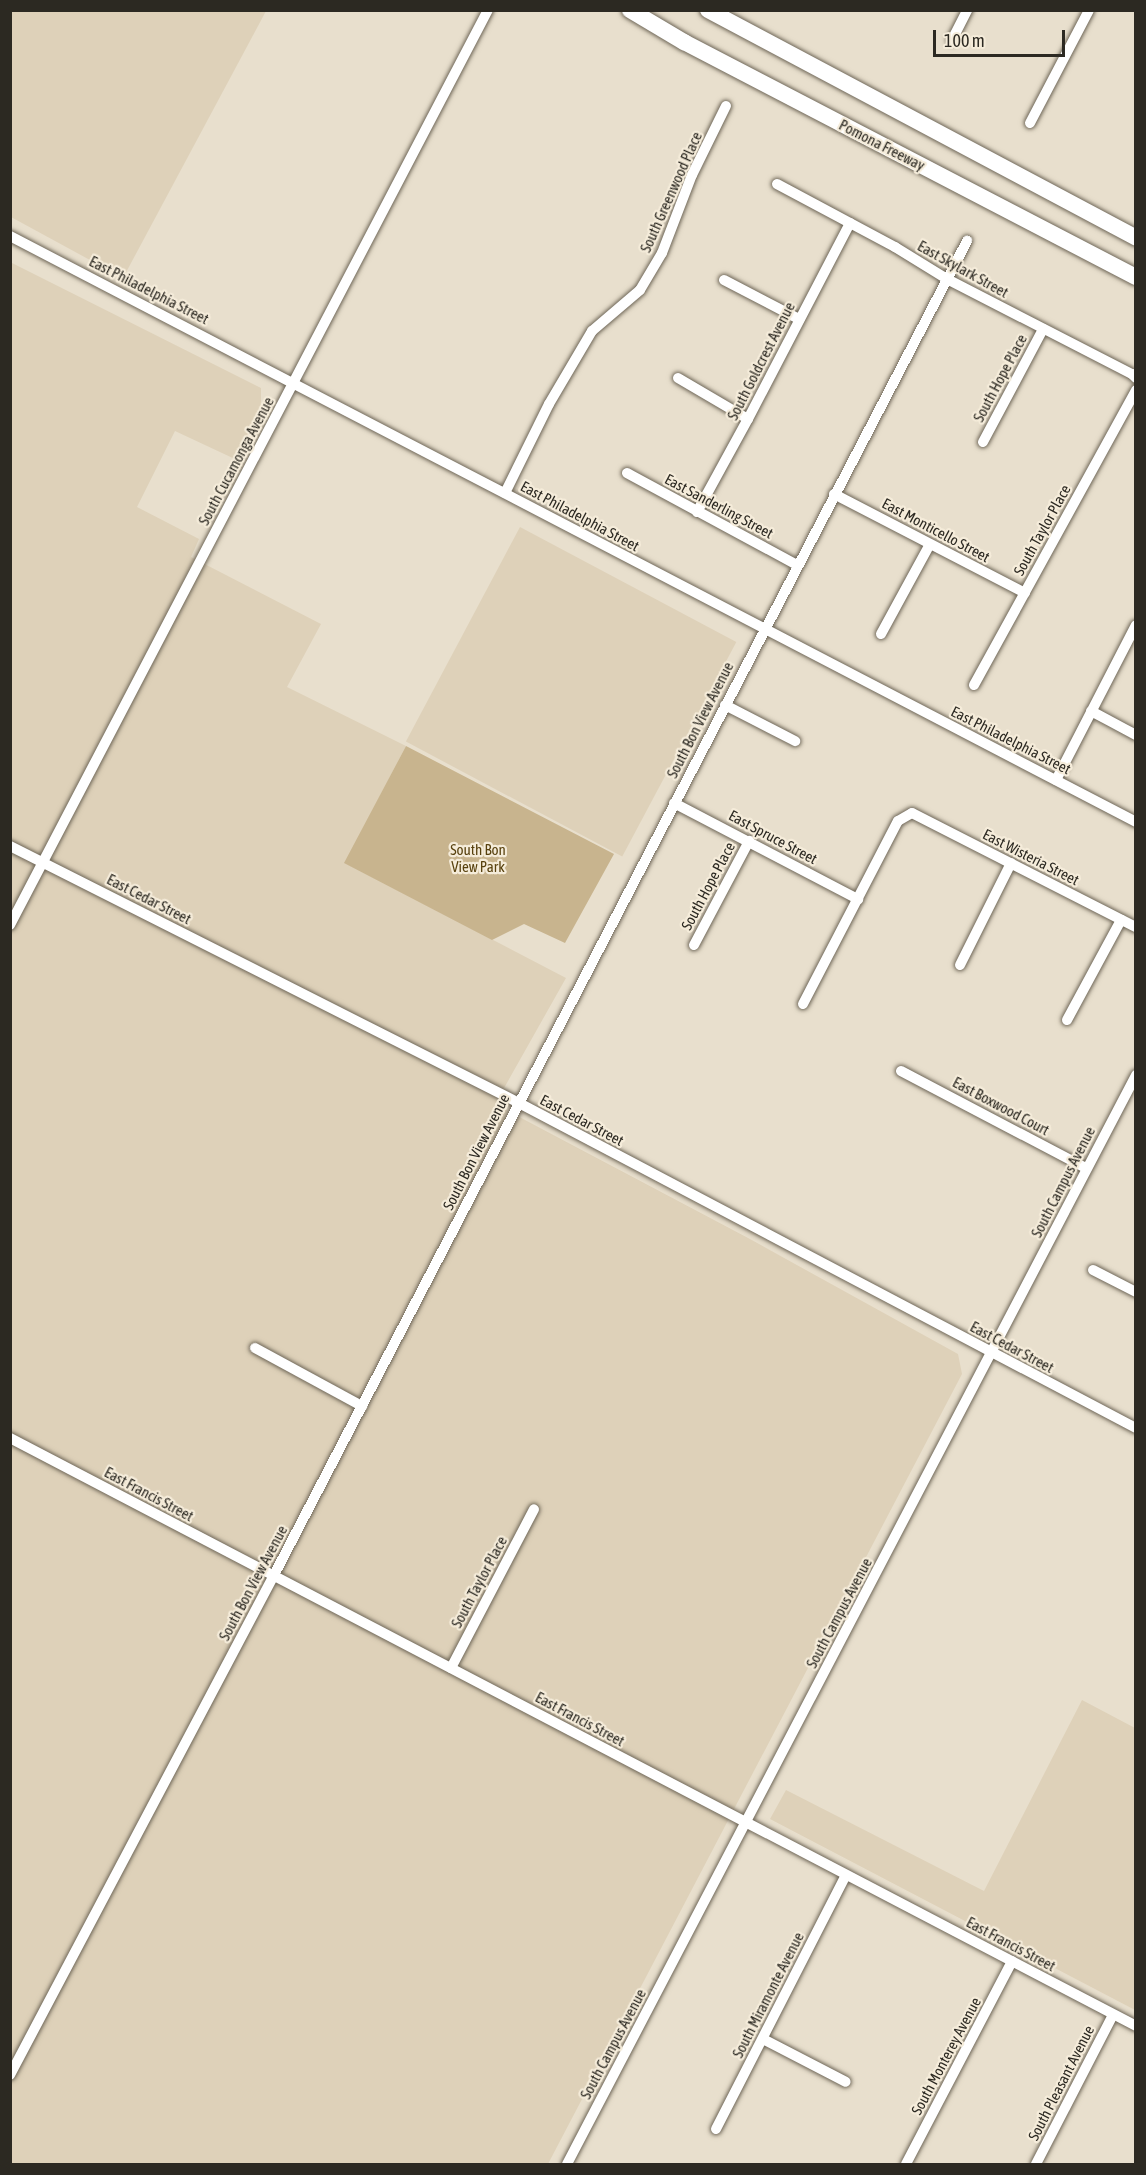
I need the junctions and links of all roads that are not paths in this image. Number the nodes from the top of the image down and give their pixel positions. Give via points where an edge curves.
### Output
1 (488, 10) edge
2 (616, 10) edge
3 (630, 10) edge
4 (708, 10) edge
5 (967, 10) edge
6 (1089, 10) edge
7 (952, 40) dead end
8 (684, 42) junction
9 (726, 106) dead end
10 (1030, 123) dead end
11 (777, 184) dead end
12 (850, 223) junction
13 (10, 236) edge
14 (1136, 238) edge
15 (967, 241) dead end
16 (1136, 277) edge
17 (947, 279) junction
18 (724, 280) dead end
19 (799, 319) junction
20 (1043, 329) junction
21 (678, 378) dead end
22 (1136, 378) edge
23 (294, 382) junction
24 (1136, 390) edge
25 (748, 419) junction
26 (983, 442) dead end
27 (627, 473) dead end
28 (502, 492) junction
29 (834, 494) junction
30 (697, 512) junction
31 (930, 544) junction
32 (796, 565) junction
33 (1024, 593) junction
34 (1136, 625) edge
35 (764, 629) junction
36 (881, 634) dead end
37 (974, 685) dead end
38 (725, 705) junction
39 (1091, 711) junction
40 (1136, 735) edge
41 (795, 741) dead end
42 (1056, 780) junction
43 (674, 803) junction
44 (1136, 822) edge
45 (749, 841) junction
46 (10, 846) edge
47 (43, 862) junction
48 (1011, 863) junction
49 (858, 899) junction
50 (1121, 920) junction
51 (10, 925) edge
52 (1136, 927) edge
53 (694, 945) dead end
54 (960, 965) dead end
55 (803, 1004) dead end
56 (1067, 1020) dead end
57 (901, 1071) dead end
58 (1136, 1075) edge
59 (519, 1103) junction
60 (1086, 1168) junction
61 (1093, 1270) dead end
62 (1136, 1292) edge
63 (255, 1348) dead end
64 (992, 1353) junction
65 (362, 1406) junction
66 (1136, 1428) edge
67 (10, 1438) edge
68 (534, 1509) dead end
69 (273, 1577) junction
70 (451, 1668) junction
71 (746, 1822) junction
72 (846, 1875) junction
73 (1012, 1961) junction
74 (1113, 2014) junction
75 (1136, 2026) edge
76 (764, 2038) junction
77 (10, 2075) edge
78 (846, 2082) dead end
79 (716, 2129) dead end
80 (567, 2164) edge
81 (906, 2164) edge
82 (1036, 2164) edge

1 - 23 street, South Cucamonga Avenue
2 - 8 highway
3 - 8 highway, Pomona Freeway
4 - 14 highway
5 - 7 street
6 - 10 street
8 - 16 highway, Pomona Freeway
9 - 28 street, South Greenwood Place via 692,175 657,262 640,290 592,331 518,463 512,465
11 - 12 street, East Skylark Street
12 - 17 street, East Skylark Street
12 - 19 street, South Goldcrest Avenue
13 - 23 street, East Philadelphia Street
15 - 17 street, South Bon View Avenue
17 - 20 street, East Skylark Street
17 - 29 street, South Bon View Avenue
18 - 19 street
19 - 25 street, South Goldcrest Avenue
20 - 22 street, East Skylark Street
20 - 26 street, South Hope Place
21 - 25 street
23 - 28 street, East Philadelphia Street
23 - 47 street, South Cucamonga Avenue
24 - 33 street, South Taylor Place
25 - 30 street, South Goldcrest Avenue
27 - 30 street, East Sanderling Street
28 - 35 street, East Philadelphia Street
29 - 31 street, East Monticello Street
29 - 32 street, South Bon View Avenue
30 - 32 street, East Sanderling Street
31 - 33 street, East Monticello Street
31 - 36 street
32 - 35 street, South Bon View Avenue
33 - 37 street, South Taylor Place
34 - 39 street
35 - 38 street, South Bon View Avenue
35 - 42 street, East Philadelphia Street
38 - 41 street
38 - 43 street, South Bon View Avenue
39 - 40 street
39 - 42 street
42 - 44 street, East Philadelphia Street
43 - 45 street, East Spruce Street
43 - 59 street, South Bon View Avenue
45 - 49 street, East Spruce Street
45 - 53 street, South Hope Place
46 - 47 street, East Cedar Street
47 - 51 street, South Cucamonga Avenue
47 - 59 street, East Cedar Street
48 - 49 street, East Wisteria Street via 912,813 898,821
48 - 50 street, East Wisteria Street
48 - 54 street
49 - 55 street
50 - 52 street, East Wisteria Street
50 - 56 street
57 - 60 street, East Boxwood Court
58 - 60 street, South Campus Avenue
59 - 64 street, East Cedar Street
59 - 65 street, South Bon View Avenue
60 - 64 street, South Campus Avenue
61 - 62 street
63 - 65 street
64 - 66 street, East Cedar Street
64 - 71 street, South Campus Avenue
65 - 69 street, South Bon View Avenue
67 - 69 street, East Francis Street
68 - 70 street, South Taylor Place
69 - 70 street, East Francis Street
69 - 77 street, South Bon View Avenue
70 - 71 street, East Francis Street
71 - 72 street, East Francis Street
71 - 80 street, South Campus Avenue
72 - 73 street, East Francis Street
72 - 76 street, South Miramonte Avenue
73 - 74 street, East Francis Street
73 - 81 street, South Monterey Avenue
74 - 75 street, East Francis Street
74 - 82 street, South Pleasant Avenue
76 - 78 street
76 - 79 street, South Miramonte Avenue

